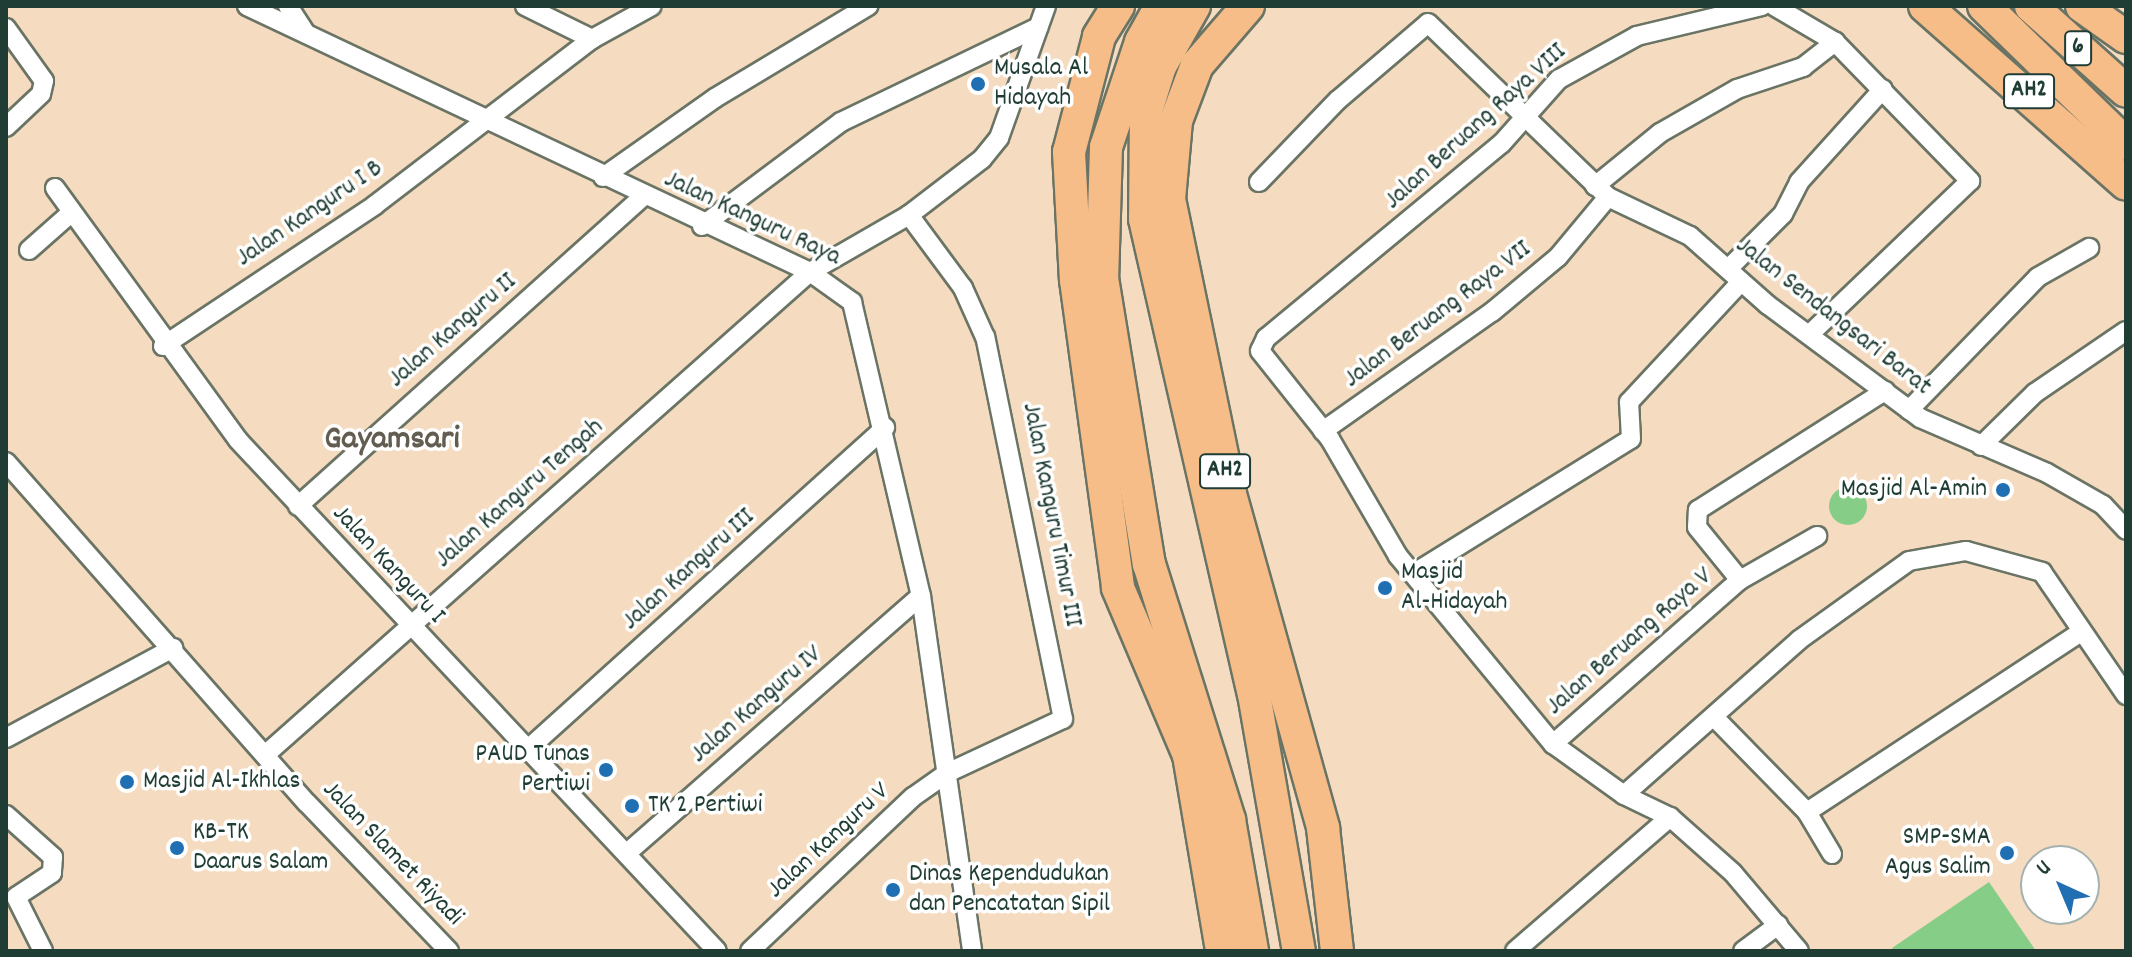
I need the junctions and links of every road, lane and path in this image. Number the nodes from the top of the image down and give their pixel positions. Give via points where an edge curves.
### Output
1 (247, 6) edge
2 (288, 6) edge
3 (525, 6) edge
4 (652, 6) edge
5 (868, 6) edge
6 (1046, 6) edge
7 (1118, 6) edge
8 (1161, 6) edge
9 (1194, 6) edge
10 (1248, 6) edge
11 (1762, 6) edge
12 (1774, 6) edge
13 (1925, 6) edge
14 (1984, 6) edge
15 (2031, 6) edge
16 (2082, 6) edge
17 (1038, 27) junction
18 (6, 28) edge
19 (306, 34) junction
20 (2126, 37) edge
21 (592, 39) junction
22 (1835, 42) junction
23 (1883, 89) junction
24 (2126, 91) edge
25 (481, 119) junction
26 (1525, 119) junction
27 (6, 127) edge
28 (2126, 144) edge
29 (603, 177) junction
30 (1259, 182) dead end
31 (2126, 184) edge
32 (55, 188) dead end
33 (1601, 192) junction
34 (642, 197) junction
35 (72, 212) junction
36 (909, 215) junction
37 (702, 226) junction
38 (2089, 248) dead end
39 (29, 250) dead end
40 (810, 272) junction
41 (1734, 275) junction
42 (2126, 331) edge
43 (1810, 334) junction
44 (163, 346) junction
45 (1885, 391) junction
46 (1909, 410) junction
47 (885, 428) junction
48 (1323, 431) junction
49 (1981, 446) junction
50 (6, 462) edge
51 (298, 506) junction
52 (2120, 509) edge
53 (2126, 530) edge
54 (1817, 536) dead end
55 (1413, 574) junction
56 (1740, 580) junction
57 (921, 596) junction
58 (409, 627) junction
59 (2080, 633) junction
60 (173, 648) junction
61 (2126, 695) edge
62 (1714, 717) junction
63 (6, 738) edge
64 (1553, 744) junction
65 (527, 750) junction
66 (265, 755) junction
67 (947, 773) junction
68 (1624, 795) junction
69 (1807, 812) junction
70 (6, 815) edge
71 (1670, 817) junction
72 (627, 853) junction
73 (1832, 854) dead end
74 (1778, 925) junction
75 (43, 951) edge
76 (449, 951) edge
77 (717, 951) edge
78 (750, 951) edge
79 (972, 951) edge
80 (1222, 951) edge
81 (1252, 951) edge
82 (1299, 951) edge
83 (1337, 951) edge
84 (1515, 951) edge
85 (1743, 951) edge
86 (1799, 951) edge

1 - 19 street, Jalan Kanguru Raya
2 - 19 street
3 - 21 street
4 - 21 street, Jalan Kanguru I B
5 - 29 street via 715,98
6 - 17 street, Jalan Kanguru Tengah
7 - 80 highway via 1099,37 1069,152 1076,280 1112,559 1189,755
8 - 81 highway via 1106,147 1102,278 1149,564 1229,820
9 - 82 highway, AH2 via 1160,66 1146,111 1145,219 1254,694
10 - 83 highway, AH2 via 1197,65 1176,121 1169,199 1230,494 1323,828
11 - 26 street, Jalan Beruang Raya VIII via 1668,25 1601,51 1559,79
12 - 22 street
13 - 31 highway, AH2
14 - 28 highway, 6
15 - 24 highway, 6
16 - 20 highway
17 - 36 street, Jalan Kanguru Tengah via 992,149
17 - 37 street via 841,122
18 - 27 street via 44,81 41,94
19 - 25 street, Jalan Kanguru Raya
21 - 25 street, Jalan Kanguru I B
22 - 23 street
22 - 33 street, Jalan Beruang Raya VII via 1803,67 1737,89 1660,133
23 - 41 street via 1799,182 1783,214
23 - 43 street via 1970,184
25 - 29 street, Jalan Kanguru Raya
25 - 44 street, Jalan Kanguru I B via 375,205
26 - 30 street, Jalan Sendangsari Barat via 1422,23
26 - 33 street, Jalan Sendangsari Barat
26 - 48 street, Jalan Beruang Raya VIII via 1404,229 1266,338 1260,351
29 - 34 street, Jalan Kanguru Raya
32 - 35 street, Jalan Kanguru I
33 - 41 street, Jalan Sendangsari Barat via 1659,216
33 - 48 street, Jalan Beruang Raya VII via 1558,257 1492,312
34 - 37 street, Jalan Kanguru Raya
34 - 51 street, Jalan Kanguru II
35 - 39 street
35 - 44 street, Jalan Kanguru I
36 - 40 street, Jalan Kanguru Tengah
36 - 67 street, Jalan Kanguru Timur III via 963,288 985,337 1063,719
37 - 40 street, Jalan Kanguru Raya
38 - 46 street via 2038,277
40 - 47 street, Jalan Kanguru Raya via 837,286 861,318
40 - 58 street, Jalan Kanguru Tengah
41 - 43 street, Jalan Sendangsari Barat
41 - 55 street via 1629,402 1631,439
42 - 49 street via 2035,393
43 - 45 street, Jalan Sendangsari Barat
44 - 51 street, Jalan Kanguru I
45 - 46 street, Jalan Sendangsari Barat
45 - 56 street, Jalan Beruang Raya V via 1698,510 1697,527
46 - 49 street, Jalan Sendangsari Barat
47 - 57 street, Jalan Kanguru Raya
47 - 65 street, Jalan Kanguru III
48 - 55 street
49 - 52 street, Jalan Sendangsari Barat
50 - 60 street, Jalan Slamet Riyadi
51 - 58 street, Jalan Kanguru I
52 - 53 street, Jalan Sendangsari Barat
54 - 56 street, Jalan Beruang Raya V
55 - 64 street
56 - 64 street, Jalan Beruang Raya V
57 - 67 street, Jalan Kanguru Raya
57 - 72 street, Jalan Kanguru IV
58 - 65 street, Jalan Kanguru I
58 - 66 street, Jalan Kanguru Tengah
59 - 61 street
59 - 62 street via 2042,572 1966,551 1909,561 1799,640
59 - 69 street
60 - 63 street
60 - 66 street, Jalan Slamet Riyadi
62 - 68 street
62 - 69 street
64 - 68 street
65 - 72 street, Jalan Kanguru I
66 - 76 street, Jalan Slamet Riyadi
67 - 78 street, Jalan Kanguru V via 885,820
67 - 79 street, Jalan Kanguru Raya
68 - 71 street
69 - 73 street
70 - 75 street via 47,847 52,873 16,897
71 - 74 street via 1733,873
71 - 84 street
72 - 77 street, Jalan Kanguru I
74 - 85 street
74 - 86 street

